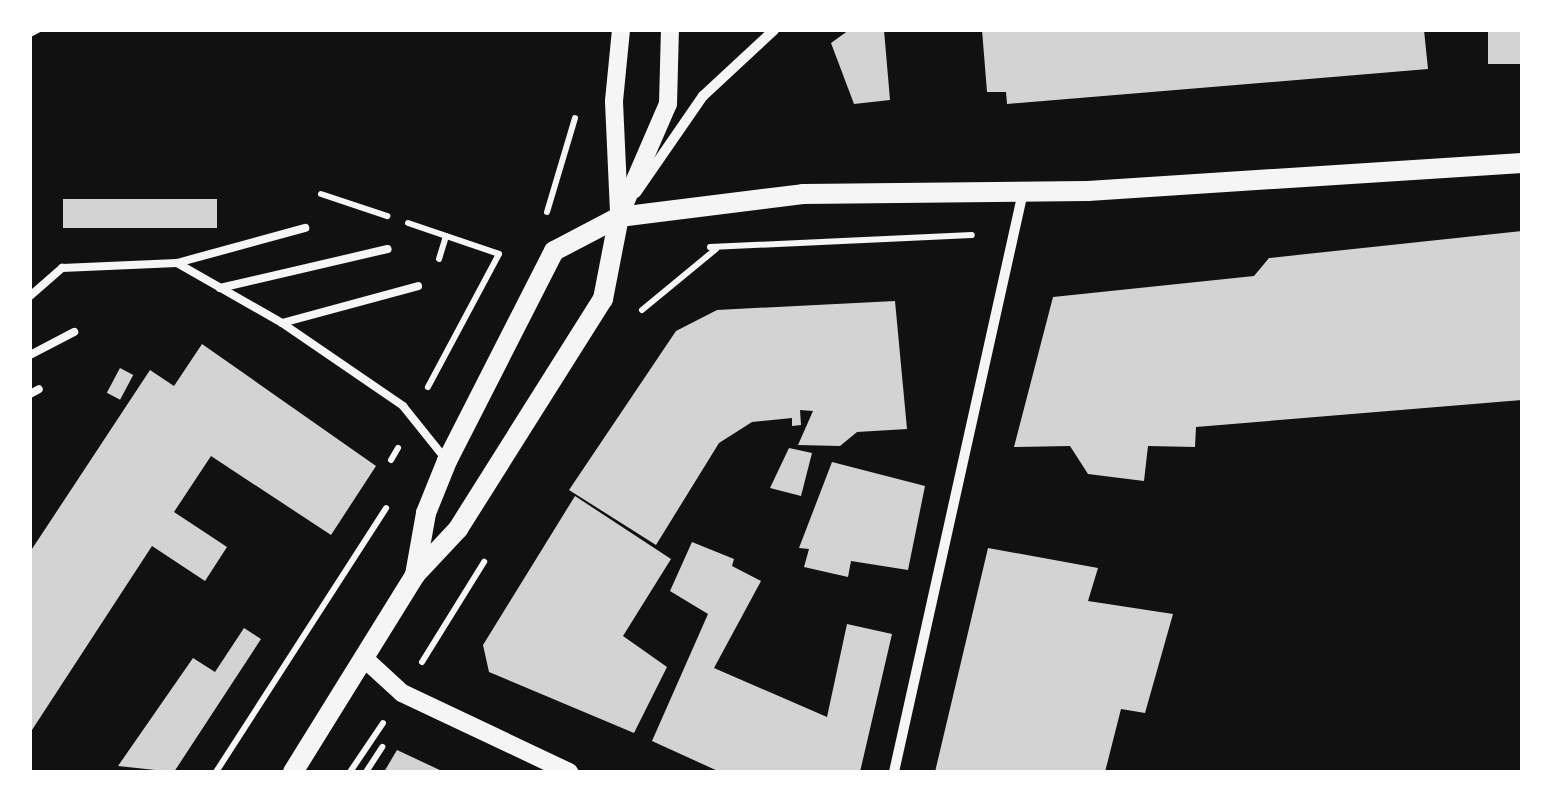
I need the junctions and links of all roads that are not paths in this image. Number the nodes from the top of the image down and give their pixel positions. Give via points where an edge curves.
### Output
1 (621, 30) edge
2 (670, 30) edge
3 (774, 30) edge
4 (1522, 163) edge
5 (1023, 190) junction
6 (619, 218) junction
7 (305, 228) dead end
8 (388, 249) dead end
9 (177, 263) junction
10 (418, 286) dead end
11 (220, 288) junction
12 (30, 296) edge
13 (282, 322) junction
14 (74, 332) dead end
15 (30, 355) edge
16 (40, 389) dead end
17 (30, 394) edge
18 (447, 461) junction
19 (414, 575) junction
20 (366, 660) junction
21 (293, 772) edge
22 (569, 772) edge
23 (894, 772) edge

1 - 6 street via 614,101
2 - 6 street via 668,104
3 - 6 street via 704,96
4 - 5 main road
5 - 6 main road via 803,194
5 - 23 street
6 - 18 main road via 554,251
6 - 19 main road via 603,299 458,529
7 - 9 lane
8 - 11 lane
9 - 11 lane
9 - 12 lane via 62,268
10 - 13 lane
11 - 13 lane
13 - 18 lane via 403,406
14 - 15 lane
16 - 17 lane
18 - 19 main road via 426,513
19 - 20 main road
20 - 21 main road
20 - 22 street via 402,692

